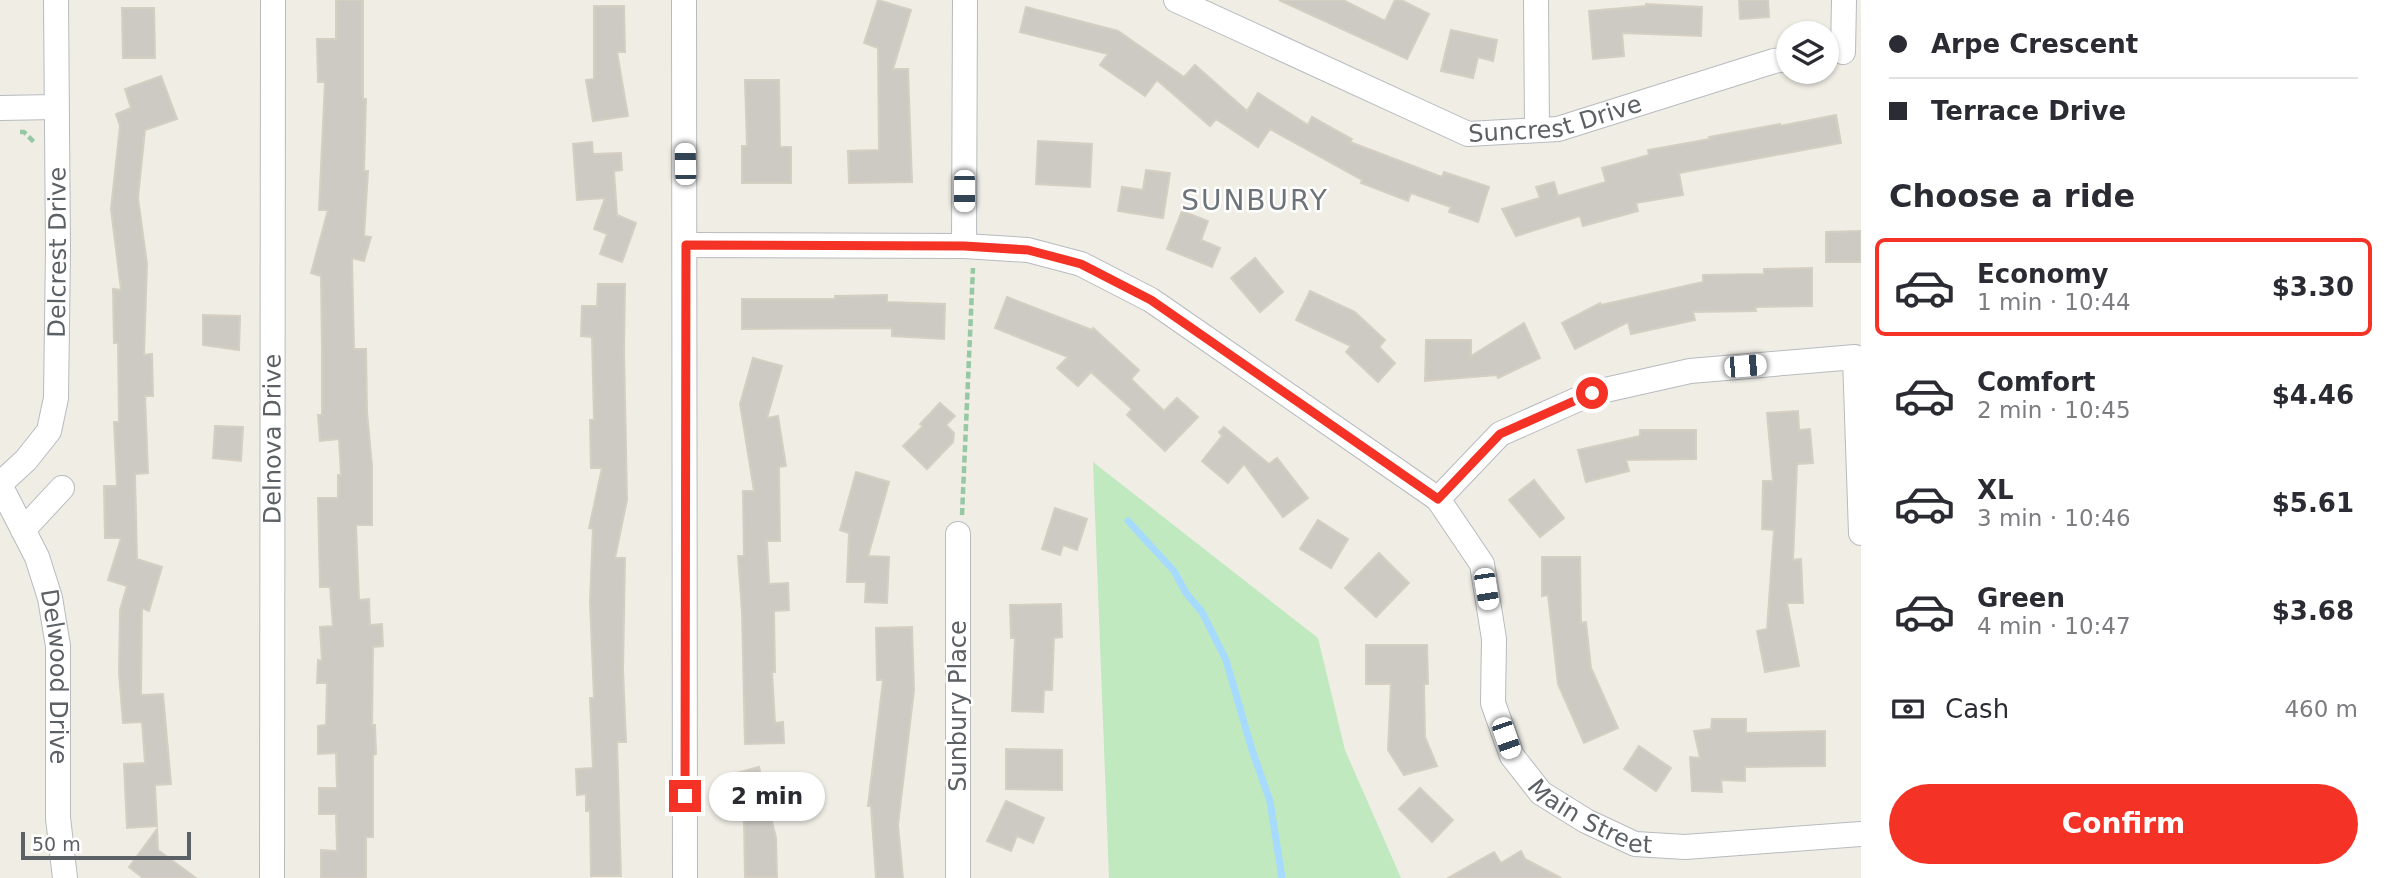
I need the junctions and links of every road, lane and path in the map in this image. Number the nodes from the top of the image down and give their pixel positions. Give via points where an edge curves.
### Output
1 (56, 0) edge
2 (272, 0) edge
3 (684, 0) edge
4 (965, 0) edge
5 (1536, 0) edge
6 (1843, 0) edge
7 (1193, 3) edge
8 (1844, 53) edge
9 (1776, 61) edge
10 (56, 107) junction
11 (0, 108) edge
12 (1537, 130) junction
13 (686, 245) junction
14 (969, 246) junction
15 (0, 485) edge
16 (62, 488) dead end
17 (1438, 499) junction
18 (1861, 511) edge
19 (23, 530) junction
20 (1861, 533) edge
21 (958, 534) joint
22 (1861, 834) edge
23 (65, 878) edge
24 (272, 878) edge
25 (685, 878) edge
26 (958, 878) edge

1 - 10 street, Delcrest Drive
2 - 24 street, Delnova Drive
3 - 13 street
4 - 14 street
5 - 12 street
6 - 8 street
7 - 12 street, Suncrest Drive via 1468,134
9 - 12 street, Suncrest Drive via 1558,130
10 - 11 street
10 - 15 street, Delcrest Drive via 55,398 49,430
13 - 14 street, Main Street
13 - 25 street
14 - 17 street, Main Street via 1028,250 1081,264 1151,300
14 - 21 path via 963,507
15 - 19 street, Delwood Drive
16 - 19 street
17 - 18 street via 1500,434 1592,393 1690,371 1855,356
17 - 22 street, Main Street via 1482,564 1493,639 1493,703 1512,756 1541,793 1635,844 1685,847
18 - 20 street
19 - 23 street, Delwood Drive via 50,598 58,646 58,818
21 - 26 street, Sunbury Place

